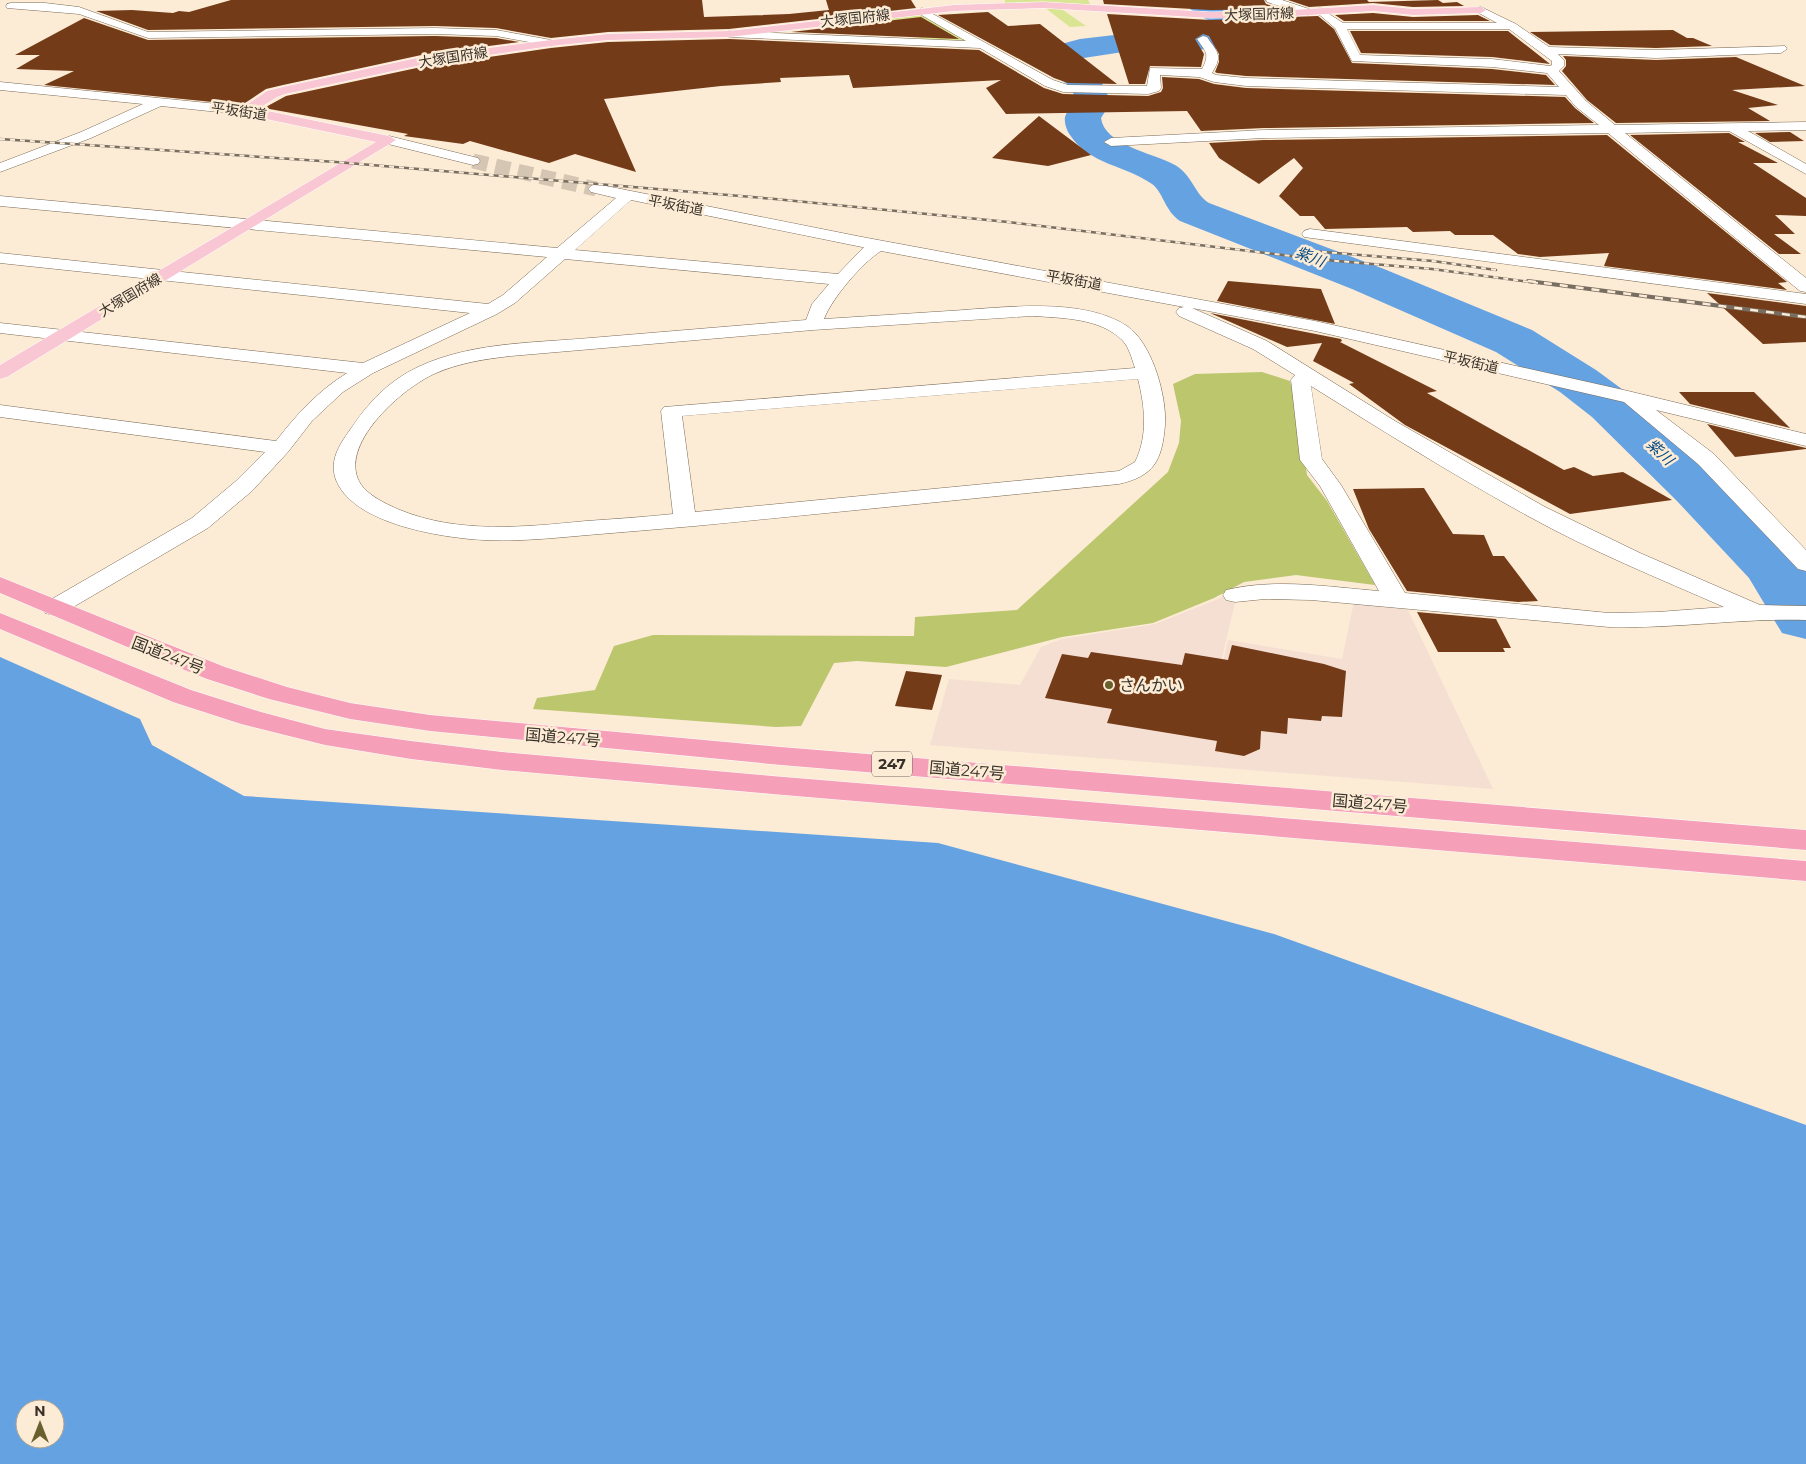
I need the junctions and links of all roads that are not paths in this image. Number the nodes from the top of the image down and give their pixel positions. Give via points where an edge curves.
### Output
1 (24, 0) edge
2 (1271, 0) edge
3 (1461, 0) edge
4 (11, 6) junction
5 (1481, 10) junction
6 (0, 11) edge
7 (922, 11) junction
8 (1314, 12) junction
9 (1340, 26) junction
10 (1511, 26) junction
11 (729, 34) junction
12 (1205, 42) dead end
13 (551, 43) junction
14 (985, 45) junction
15 (1781, 49) dead end
16 (1547, 50) junction
17 (1552, 70) junction
18 (1201, 73) junction
19 (0, 86) edge
20 (1568, 91) junction
21 (160, 101) junction
22 (247, 111) junction
23 (1730, 126) junction
24 (1806, 126) edge
25 (1613, 130) junction
26 (389, 140) junction
27 (1112, 142) dead end
28 (473, 161) tunnel mouth
29 (0, 168) edge
30 (1806, 170) edge
31 (596, 189) tunnel mouth
32 (628, 195) junction
33 (0, 201) edge
34 (248, 224) junction
35 (1310, 234) dead end
36 (879, 245) junction
37 (561, 254) junction
38 (0, 258) edge
39 (163, 275) junction
40 (843, 280) junction
41 (1806, 287) edge
42 (1806, 299) edge
43 (1179, 300) junction
44 (491, 310) junction
45 (813, 325) junction
46 (0, 328) edge
47 (63, 334) junction
48 (366, 370) junction
49 (0, 373) edge
50 (1146, 373) junction
51 (1308, 374) junction
52 (1619, 395) junction
53 (0, 411) edge
54 (1806, 440) edge
55 (281, 448) junction
56 (685, 520) junction
57 (1806, 564) edge
58 (0, 584) edge
59 (1235, 595) dead end
60 (1396, 599) junction
61 (54, 608) junction
62 (1768, 612) junction
63 (1806, 613) edge
64 (0, 620) edge
65 (1806, 840) edge
66 (1806, 871) edge

1 - 4 street
2 - 8 street
3 - 5 main road
4 - 6 street
4 - 13 street via 51,7 99,16 133,32 148,35 435,31 496,33
5 - 8 main road, 大塚国府線 via 1413,12 1373,8
5 - 10 street
7 - 8 main road, 大塚国府線 via 1043,5 1215,15
7 - 11 main road, 大塚国府線
7 - 14 street
8 - 9 street
9 - 10 street
9 - 17 street via 1356,58 1492,63
10 - 16 street
11 - 13 main road, 大塚国府線
11 - 14 street
12 - 18 street via 1214,54 1207,71
13 - 22 main road, 大塚国府線 via 426,60 304,85 272,94
14 - 18 street via 1049,83 1067,89 1148,90 1155,88 1154,71
15 - 16 street via 1656,54
16 - 17 street via 1558,60 1558,66
17 - 20 street
18 - 20 street via 1246,82
19 - 21 street, 平坂街道
20 - 25 street
21 - 22 street, 平坂街道
21 - 29 street via 86,135
22 - 26 main road, 平坂街道
23 - 24 street
23 - 25 street
23 - 30 street
25 - 27 street via 1264,134
25 - 41 street
26 - 28 street, 平坂街道
26 - 34 main road, 大塚国府線
31 - 32 street, 平坂街道
32 - 36 street, 平坂街道
32 - 37 street
33 - 34 street
34 - 37 street
34 - 39 main road, 大塚国府線
35 - 42 street
36 - 40 street via 866,253
36 - 43 street, 平坂街道
37 - 40 street
37 - 44 street via 509,299
38 - 39 street
39 - 44 street
39 - 47 main road, 大塚国府線
40 - 45 street via 821,304
43 - 51 street via 1184,311 1260,345
43 - 52 street, 平坂街道 via 1315,326
44 - 48 street
45 - 50 street via 1005,312 1057,312 1092,320 1127,335 1137,346
45 - 56 street via 511,350 447,363 429,369 396,388 365,421 344,461 345,472 352,485 370,504 404,519 446,529 523,534
46 - 47 street
47 - 48 street
47 - 49 main road, 大塚国府線
48 - 55 street via 336,388 305,417
50 - 56 street via 1155,430 1145,463 1132,474 1119,478
50 - 56 street via 671,411
51 - 60 street via 1301,380 1311,460 1330,485
51 - 62 street via 1537,512 1632,558
52 - 54 street
52 - 57 street via 1706,460
53 - 55 street
55 - 61 street via 244,486 200,523
58 - 61 highway, 国道247号 / 247
59 - 60 street via 1261,590
60 - 62 street via 1611,620 1673,620
61 - 65 highway, 国道247号 / 247 via 216,673 278,693 350,710 430,723 781,756
62 - 63 street
64 - 66 highway, 国道247号 / 247 via 182,696 251,718 325,737 411,750 772,785

